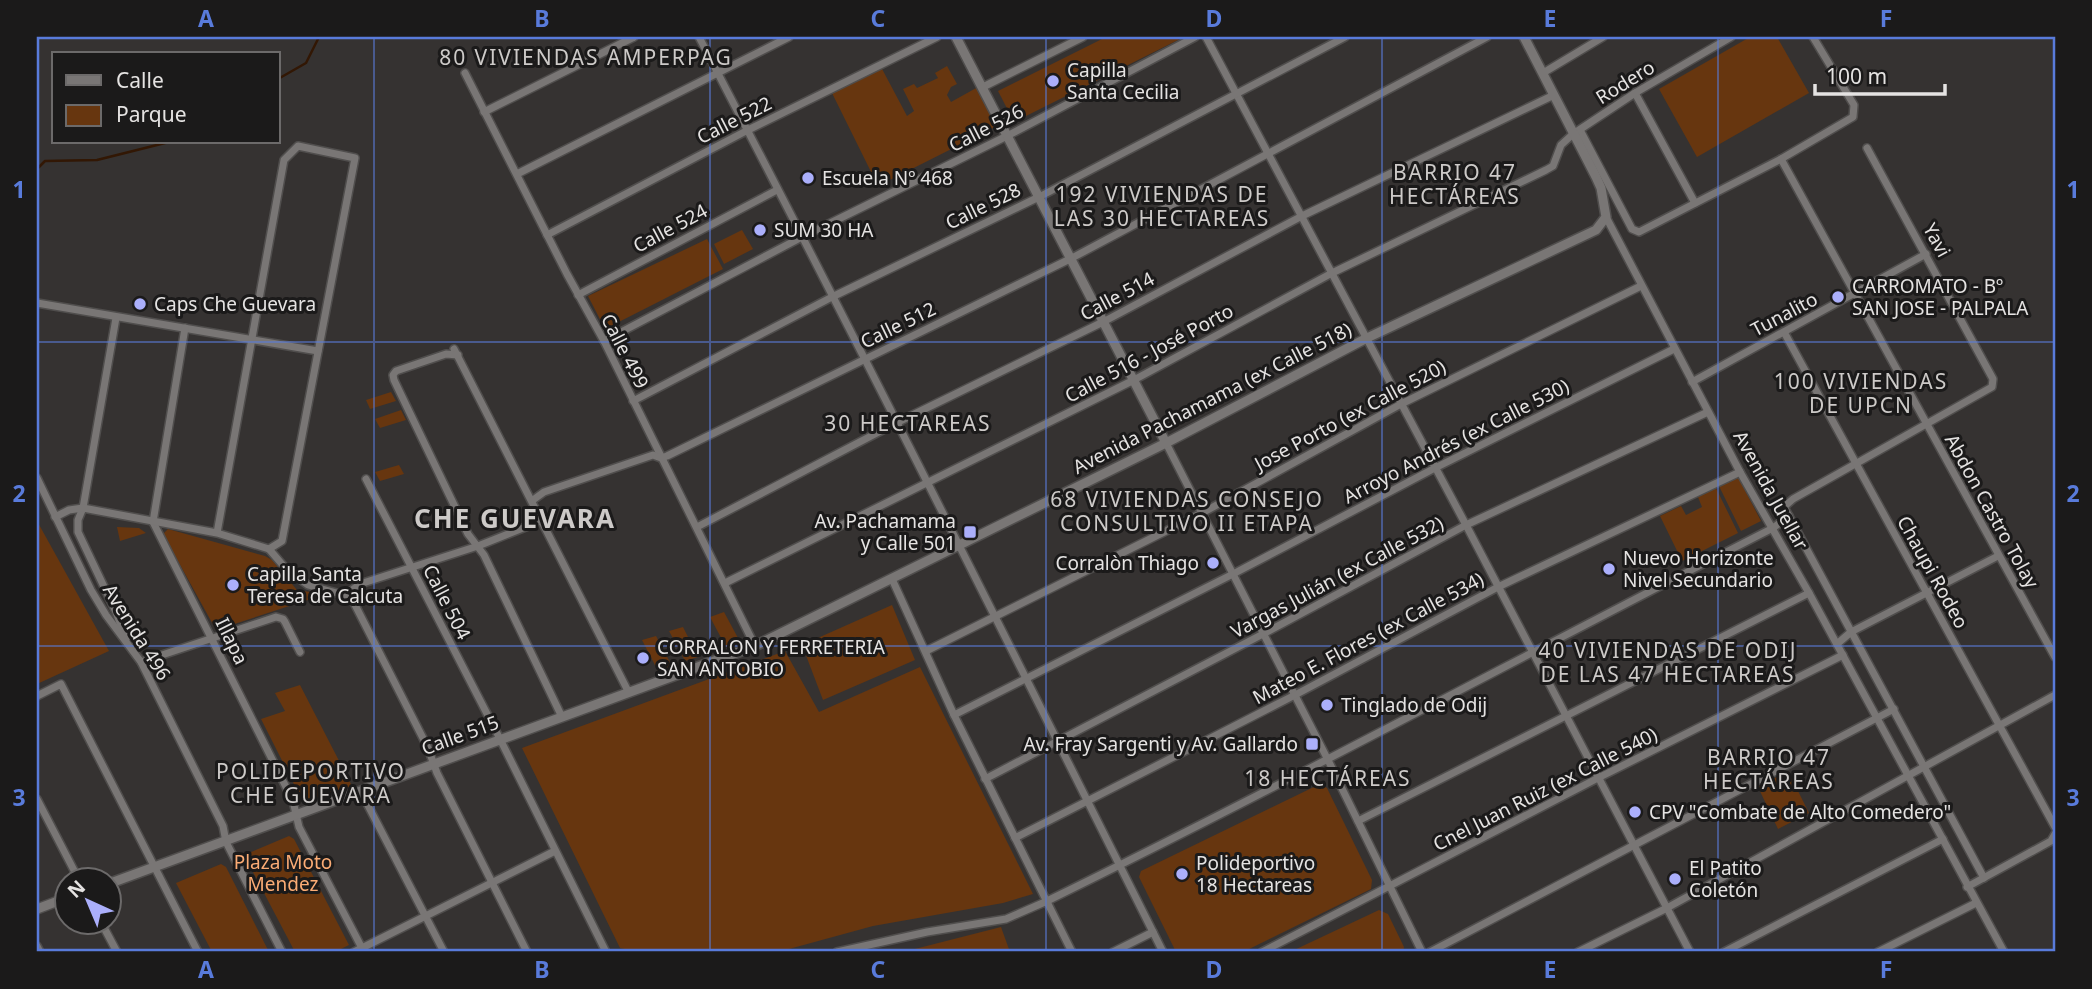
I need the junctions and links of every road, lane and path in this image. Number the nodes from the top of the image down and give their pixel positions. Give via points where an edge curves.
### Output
1 (634, 37) edge
2 (699, 37) edge
3 (789, 37) edge
4 (937, 37) edge
5 (956, 37) edge
6 (1083, 37) edge
7 (1195, 37) edge
8 (1206, 37) edge
9 (1345, 37) edge
10 (1487, 37) edge
11 (1524, 37) edge
12 (1603, 37) edge
13 (1731, 37) edge
14 (1813, 37) edge
15 (465, 73) dead end
16 (718, 73) junction
17 (1543, 73) junction
18 (983, 87) junction
19 (1237, 93) junction
20 (1636, 93) junction
21 (1554, 95) junction
22 (484, 112) junction
23 (748, 130) junction
24 (1576, 132) junction
25 (1007, 136) junction
26 (1867, 148) dead end
27 (1269, 153) junction
28 (1780, 159) junction
29 (517, 174) junction
30 (777, 190) junction
31 (1039, 197) junction
32 (1695, 203) junction
33 (1301, 216) junction
34 (1606, 217) junction
35 (547, 235) junction
36 (802, 237) junction
37 (1926, 254) junction
38 (1070, 260) junction
39 (1332, 273) junction
40 (1641, 286) junction
41 (1855, 294) junction
42 (578, 295) junction
43 (832, 297) junction
44 (37, 303) edge
45 (116, 318) junction
46 (1103, 322) junction
47 (185, 328) junction
48 (1784, 332) junction
49 (1367, 338) junction
50 (250, 340) junction
51 (604, 341) junction
52 (1674, 349) junction
53 (318, 351) junction
54 (863, 359) junction
55 (1132, 381) junction
56 (1692, 382) junction
57 (633, 401) junction
58 (1401, 404) junction
59 (1708, 412) junction
60 (896, 424) junction
61 (1926, 425) junction
62 (1166, 443) junction
63 (661, 458) junction
64 (1856, 465) junction
65 (1435, 468) junction
66 (1740, 472) junction
67 (37, 478) edge
68 (366, 479) dead end
69 (927, 483) junction
70 (533, 500) junction
71 (83, 508) junction
72 (1202, 513) junction
73 (1789, 516) junction
74 (55, 517) junction
75 (543, 520) junction
76 (153, 522) junction
77 (1466, 525) junction
78 (697, 527) junction
79 (1773, 528) junction
80 (217, 533) junction
81 (478, 546) junction
82 (960, 546) junction
83 (269, 549) junction
84 (1998, 556) junction
85 (411, 567) junction
86 (1233, 574) junction
87 (892, 579) junction
88 (725, 583) junction
89 (1498, 587) junction
90 (1809, 593) junction
91 (1927, 593) junction
92 (351, 594) junction
93 (995, 616) junction
94 (1851, 632) junction
95 (1263, 634) junction
96 (212, 637) junction
97 (1837, 644) junction
98 (129, 646) junction
99 (755, 646) junction
100 (926, 651) junction
101 (1532, 651) junction
102 (300, 652) dead end
103 (1843, 655) junction
104 (2055, 657) edge
105 (141, 662) junction
106 (1027, 678) junction
107 (629, 693) junction
108 (1295, 695) junction
109 (2055, 695) edge
110 (37, 696) edge
111 (1894, 709) junction
112 (954, 715) junction
113 (1566, 716) junction
114 (562, 717) junction
115 (1877, 718) junction
116 (1999, 724) junction
117 (500, 739) junction
118 (1057, 741) junction
119 (1328, 760) junction
120 (434, 764) junction
121 (1925, 767) junction
122 (1909, 777) junction
123 (1598, 778) junction
124 (985, 779) junction
125 (361, 792) junction
126 (37, 799) edge
127 (1088, 801) junction
128 (296, 815) junction
129 (1358, 821) junction
130 (2055, 827) edge
131 (2055, 834) edge
132 (1015, 838) junction
133 (1943, 839) junction
134 (226, 842) junction
135 (1633, 847) junction
136 (555, 851) junction
137 (1121, 864) junction
138 (72, 866) edge
139 (153, 868) junction
140 (1984, 877) junction
141 (122, 879) edge
142 (492, 883) junction
143 (1390, 887) junction
144 (1967, 887) junction
145 (1045, 902) junction
146 (1976, 903) junction
147 (1665, 909) junction
148 (426, 917) junction
149 (1153, 932) junction
150 (108, 936) edge
151 (37, 946) edge
152 (363, 950) edge
153 (40, 952) edge
154 (117, 952) edge
155 (198, 952) edge
156 (282, 952) edge
157 (354, 952) edge
158 (444, 952) edge
159 (527, 952) edge
160 (606, 952) edge
161 (837, 952) edge
162 (1072, 952) edge
163 (1113, 952) edge
164 (1163, 952) edge
165 (1262, 952) edge
166 (1422, 952) edge
167 (1430, 952) edge
168 (1578, 952) edge
169 (1690, 952) edge
170 (1724, 952) edge
171 (1878, 952) edge
172 (2004, 952) edge

1 - 22 street
2 - 16 street
3 - 16 street
4 - 23 street, Calle 522
5 - 18 street
6 - 18 street
7 - 25 street, Calle 526
8 - 19 street
9 - 19 street, Calle 528
10 - 27 street, Calle 512
11 - 17 street, Avenida Juellar
12 - 17 street
13 - 20 street, Rodero
14 - 28 street via 1854,104 1853,117
15 - 22 street, Calle 499
16 - 23 street
16 - 29 street
17 - 21 street, Avenida Juellar
18 - 25 street
19 - 27 street
19 - 31 street, Calle 528
20 - 24 street, Rodero
20 - 32 street
21 - 24 street, Avenida Juellar
21 - 33 street, Calle 514
22 - 29 street, Calle 499
23 - 30 street
23 - 35 street, Calle 522
24 - 32 street via 1632,229 1639,232
24 - 34 street, Avenida Juellar via 1601,188
24 - 39 street, Calle 516 - José Porto via 1561,145 1553,166
25 - 31 street
25 - 36 street, Calle 526
26 - 37 street, Yavi
27 - 33 street
27 - 38 street, Calle 512
28 - 32 street
28 - 41 street, Abdon Castro Tolay
29 - 35 street, Calle 499
30 - 36 street
30 - 42 street, Calle 524
31 - 38 street
31 - 43 street, Calle 528
33 - 39 street
33 - 46 street, Calle 514
34 - 40 street, Avenida Juellar
34 - 49 street, Avenida Pachamama (ex Calle 518) via 1585,236
35 - 42 street, Calle 499
36 - 43 street
36 - 51 street, Calle 526
37 - 41 street, Tunalito
37 - 61 street, Yavi via 1993,379 1992,387
38 - 46 street
38 - 54 street, Calle 512
39 - 49 street
39 - 55 street, Calle 516 - José Porto
40 - 52 street, Avenida Juellar
40 - 58 street, Jose Porto (ex Calle 520)
41 - 48 street, Tunalito
41 - 61 street, Abdon Castro Tolay
42 - 51 street, Calle 499
43 - 54 street
43 - 57 street, Calle 528
44 - 45 street
45 - 47 street
45 - 71 street
46 - 55 street
46 - 60 street, Calle 514
47 - 50 street
47 - 76 street
48 - 56 street, Tunalito
48 - 64 street, Chaupi Rodeo
49 - 58 street
49 - 62 street, Avenida Pachamama (ex Calle 518)
50 - 53 street
50 - 53 street via 284,160 298,146 355,158
50 - 80 street
51 - 57 street, Calle 499
52 - 56 street, Avenida Juellar
52 - 65 street, Arroyo Andrés (ex Calle 530)
53 - 83 street via 282,541
54 - 60 street
54 - 63 street, Calle 512
55 - 62 street
55 - 69 street, Calle 516 - José Porto
56 - 59 street, Avenida Juellar
57 - 63 street, Calle 499
58 - 65 street
58 - 72 street, Jose Porto (ex Calle 520)
59 - 66 street, Avenida Juellar
59 - 77 street, Vargas Julián (ex Calle 532)
60 - 69 street
60 - 78 street, Calle 514
61 - 64 street
61 - 84 street, Abdon Castro Tolay
62 - 72 street
62 - 82 street, Avenida Pachamama (ex Calle 518)
63 - 70 street, Calle 512 via 653,456 544,492
63 - 78 street, Calle 499
64 - 73 street via 1793,499 1784,507
64 - 91 street, Chaupi Rodeo
65 - 77 street
65 - 86 street, Arroyo Andrés (ex Calle 530)
66 - 79 street, Avenida Juellar
66 - 89 street, Mateo E. Flores (ex Calle 534)
67 - 74 street, Avenida 496
68 - 85 street, Calle 504
69 - 82 street
69 - 88 street, Calle 516 - José Porto
70 - 75 street
70 - 81 street via 456,352 396,370 393,375 468,534
71 - 74 street
71 - 76 street
71 - 98 street via 78,532
72 - 86 street
72 - 93 street, Jose Porto (ex Calle 520)
73 - 79 street
73 - 94 street
74 - 98 street, Avenida 496 via 96,598
75 - 81 street
75 - 107 street
76 - 80 street
76 - 96 street, Illapa
77 - 89 street
77 - 95 street, Vargas Julián (ex Calle 532)
78 - 88 street, Calle 499
79 - 90 street, Avenida Juellar
79 - 101 street
80 - 83 street
81 - 85 street
81 - 114 street
82 - 87 street, Avenida Pachamama (ex Calle 518)
82 - 93 street
83 - 92 street via 308,586
84 - 91 street
84 - 104 street, Abdon Castro Tolay
85 - 92 street via 360,584
85 - 117 street, Calle 504
86 - 95 street
86 - 106 street, Arroyo Andrés (ex Calle 530)
87 - 99 street, Avenida Pachamama (ex Calle 518)
87 - 100 street
88 - 99 street, Calle 499
89 - 101 street
89 - 108 street, Mateo E. Flores (ex Calle 534)
90 - 97 street, Avenida Juellar
90 - 113 street
91 - 94 street
91 - 116 street, Chaupi Rodeo
92 - 120 street
93 - 100 street, Jose Porto (ex Calle 520)
93 - 106 street
94 - 97 street
94 - 111 street
95 - 108 street
95 - 118 street, Vargas Julián (ex Calle 532)
96 - 102 street via 276,617 285,622
96 - 105 street
96 - 128 street, Illapa
97 - 103 street, Avenida Juellar
98 - 105 street, Avenida 496
99 - 107 street, Avenida Pachamama (ex Calle 518)
100 - 112 street
101 - 113 street
101 - 119 street
103 - 115 street, Avenida Juellar
103 - 123 street, Cnel Juan Ruiz (ex Calle 540)
105 - 134 street, Avenida 496 via 223,826
106 - 112 street, Arroyo Andrés (ex Calle 530)
106 - 118 street
107 - 114 street, Calle 515
108 - 119 street
108 - 127 street, Mateo E. Flores (ex Calle 534)
109 - 116 street
110 - 139 street via 61,684
111 - 115 street
111 - 121 street
112 - 124 street
113 - 123 street
113 - 129 street
114 - 117 street, Calle 515
115 - 122 street, Avenida Juellar
115 - 135 street
116 - 121 street
116 - 130 street, Chaupi Rodeo
117 - 120 street, Calle 515
117 - 136 street, Calle 504
118 - 124 street, Vargas Julián (ex Calle 532)
118 - 127 street
119 - 129 street
119 - 137 street
120 - 125 street, Calle 515
120 - 142 street
121 - 122 street
121 - 140 street
122 - 133 street, Avenida Juellar
122 - 147 street
123 - 135 street
123 - 143 street, Cnel Juan Ruiz (ex Calle 540)
124 - 132 street
125 - 128 street, Calle 515
125 - 148 street
126 - 138 street
127 - 132 street, Mateo E. Flores (ex Calle 534)
127 - 137 street
128 - 134 street, Calle 515
128 - 152 street, Illapa
129 - 143 street
131 - 140 street via 2051,841
132 - 145 street
133 - 144 street, Avenida Juellar
133 - 170 street
134 - 139 street, Calle 515
134 - 156 street, Avenida 496
135 - 147 street
135 - 167 street
136 - 142 street
136 - 160 street, Calle 504
137 - 145 street
137 - 149 street
139 - 141 street, Calle 515
139 - 155 street
140 - 144 street
142 - 148 street
142 - 159 street
143 - 165 street, Cnel Juan Ruiz (ex Calle 540)
143 - 166 street
144 - 146 street, Avenida Juellar
145 - 161 street via 1006,919
145 - 162 street
146 - 171 street
146 - 172 street, Avenida Juellar
147 - 168 street
147 - 169 street
148 - 152 street
148 - 158 street
149 - 163 street
149 - 164 street
150 - 154 street
151 - 153 street
152 - 157 street

